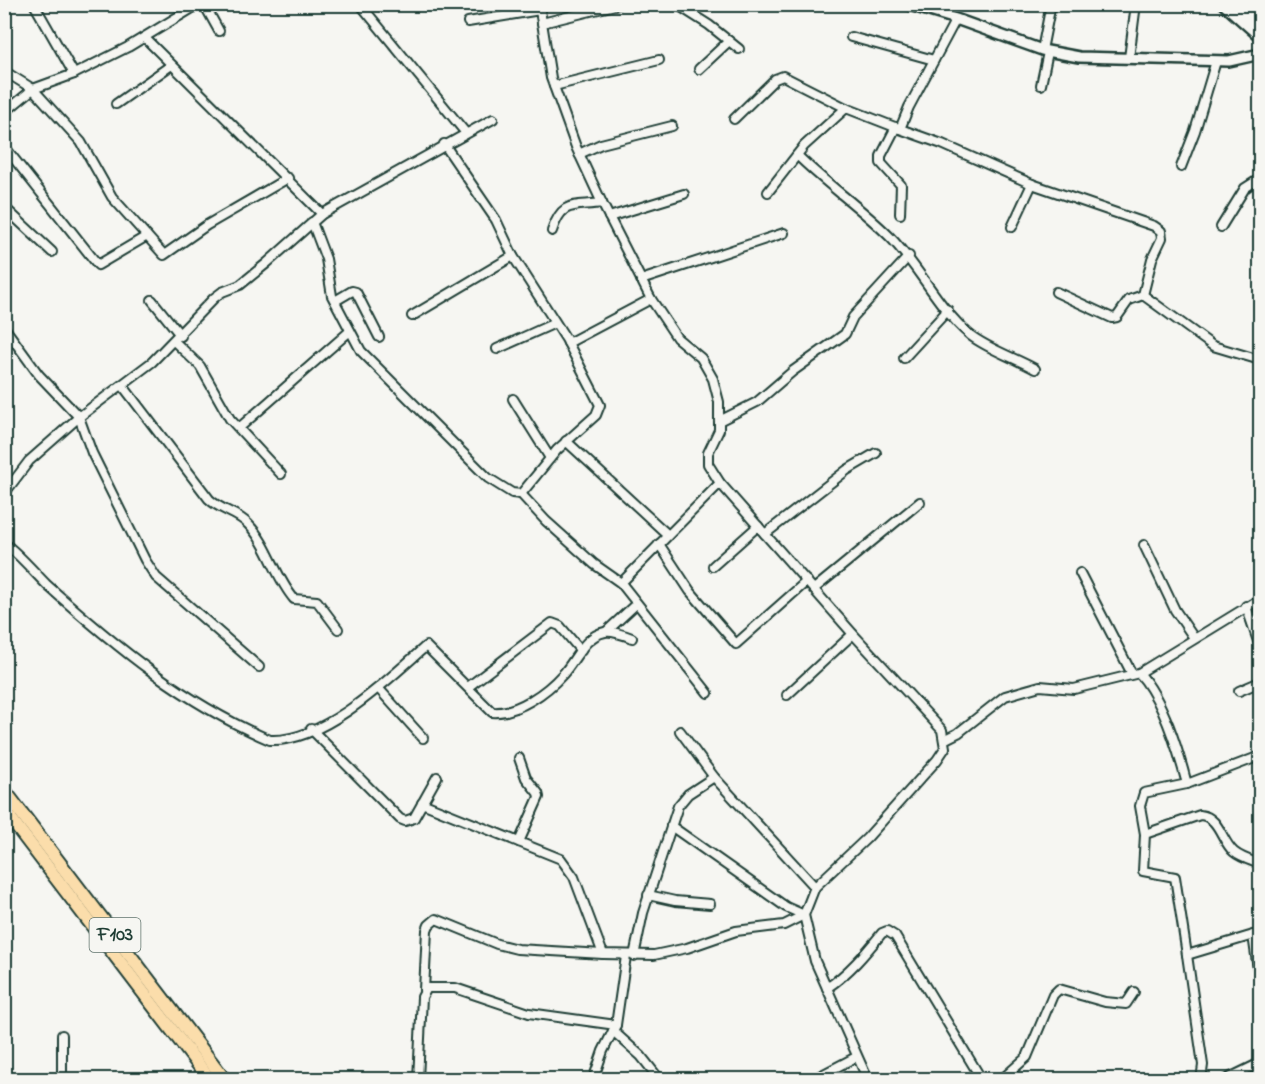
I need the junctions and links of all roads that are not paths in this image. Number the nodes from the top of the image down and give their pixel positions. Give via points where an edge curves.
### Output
1 (34, 4) edge
2 (360, 4) edge
3 (619, 4) edge
4 (676, 4) edge
5 (906, 4) edge
6 (944, 4) edge
7 (1051, 4) edge
8 (1136, 4) edge
9 (1224, 4) edge
10 (1238, 4) edge
11 (205, 5) edge
12 (539, 8) edge
13 (938, 14) junction
14 (956, 19) junction
15 (468, 22) dead end
16 (542, 24) junction
17 (1260, 24) edge
18 (219, 32) dead end
19 (1260, 36) edge
20 (851, 37) dead end
21 (145, 38) junction
22 (729, 41) junction
23 (738, 49) dead end
24 (1045, 51) junction
25 (1260, 54) edge
26 (1129, 58) junction
27 (659, 60) dead end
28 (934, 60) junction
29 (1216, 61) junction
30 (170, 66) junction
31 (699, 69) dead end
32 (4, 71) edge
33 (74, 74) junction
34 (1041, 85) dead end
35 (554, 86) junction
36 (33, 89) junction
37 (116, 104) dead end
38 (846, 108) junction
39 (4, 113) edge
40 (493, 119) dead end
41 (734, 119) dead end
42 (672, 126) dead end
43 (898, 128) junction
44 (465, 132) junction
45 (444, 144) junction
46 (4, 146) edge
47 (579, 154) junction
48 (797, 155) junction
49 (1181, 167) dead end
50 (288, 178) junction
51 (1260, 182) edge
52 (1032, 184) junction
53 (768, 192) dead end
54 (684, 194) dead end
55 (602, 203) junction
56 (4, 207) edge
57 (321, 214) junction
58 (900, 214) dead end
59 (609, 217) junction
60 (312, 222) junction
61 (1012, 227) dead end
62 (1221, 227) dead end
63 (552, 231) dead end
64 (784, 233) dead end
65 (147, 236) junction
66 (52, 252) dead end
67 (513, 256) junction
68 (909, 256) junction
69 (641, 280) junction
70 (1056, 292) dead end
71 (1143, 295) junction
72 (651, 299) junction
73 (152, 300) dead end
74 (334, 301) junction
75 (948, 310) junction
76 (412, 316) dead end
77 (555, 322) junction
78 (4, 327) edge
79 (350, 331) junction
80 (181, 336) junction
81 (380, 337) dead end
82 (174, 342) junction
83 (568, 343) junction
84 (497, 349) dead end
85 (904, 358) dead end
86 (1260, 360) edge
87 (1035, 369) dead end
88 (123, 386) junction
89 (513, 399) dead end
90 (79, 417) junction
91 (719, 421) junction
92 (239, 428) junction
93 (566, 441) junction
94 (876, 453) dead end
95 (550, 458) junction
96 (281, 474) dead end
97 (720, 483) junction
98 (4, 494) edge
99 (521, 494) junction
100 (920, 502) dead end
101 (758, 526) junction
102 (765, 534) junction
103 (668, 535) junction
104 (4, 543) edge
105 (659, 544) junction
106 (1144, 545) dead end
107 (713, 566) dead end
108 (1080, 573) dead end
109 (807, 581) junction
110 (621, 583) junction
111 (814, 590) junction
112 (1260, 599) edge
113 (636, 604) junction
114 (1246, 606) junction
115 (338, 629) dead end
116 (607, 632) junction
117 (853, 634) junction
118 (632, 638) dead end
119 (1194, 638) junction
120 (1260, 647) edge
121 (581, 651) junction
122 (259, 667) dead end
123 (1136, 674) junction
124 (1260, 682) edge
125 (468, 687) junction
126 (379, 689) junction
127 (1239, 691) dead end
128 (708, 693) dead end
129 (787, 695) dead end
130 (311, 729) junction
131 (680, 731) dead end
132 (423, 738) dead end
133 (944, 740) junction
134 (1260, 756) edge
135 (519, 758) dead end
136 (437, 777) dead end
137 (714, 777) junction
138 (1187, 784) junction
139 (4, 790) edge
140 (422, 803) junction
141 (4, 810) edge
142 (671, 826) junction
143 (1144, 834) junction
144 (519, 842) junction
145 (1260, 864) edge
146 (815, 886) junction
147 (648, 895) junction
148 (710, 904) dead end
149 (804, 915) junction
150 (1257, 934) edge
151 (603, 954) junction
152 (1186, 955) junction
153 (630, 956) junction
154 (1260, 984) edge
155 (827, 988) junction
156 (424, 990) junction
157 (1134, 992) dead end
158 (614, 1028) junction
159 (62, 1035) dead end
160 (856, 1058) junction
161 (1260, 1063) edge
162 (62, 1080) edge
163 (210, 1080) edge
164 (225, 1080) edge
165 (417, 1080) edge
166 (593, 1080) edge
167 (660, 1080) edge
168 (812, 1080) edge
169 (868, 1080) edge
170 (982, 1080) edge
171 (1001, 1080) edge
172 (1201, 1080) edge
173 (1225, 1080) edge

1 - 33 street
2 - 44 street
3 - 16 street
4 - 22 street
5 - 13 street
6 - 13 street
7 - 24 street
8 - 26 street
9 - 19 main road
10 - 17 main road
11 - 18 street
11 - 21 street
12 - 15 street
12 - 16 street
13 - 14 street
14 - 24 street
14 - 28 street
16 - 35 street
20 - 28 street
21 - 30 street
21 - 33 street
22 - 23 street
22 - 31 street
24 - 26 street via 1079,57
24 - 34 street
25 - 29 street
26 - 29 street
27 - 35 street
28 - 43 street
29 - 49 street
30 - 37 street
30 - 50 street
32 - 36 street
33 - 36 street
35 - 47 street
36 - 39 street
36 - 65 street via 81,142 112,197
38 - 41 street via 783,76
38 - 43 street
38 - 48 street
40 - 44 street
42 - 47 street via 601,144
43 - 52 street
43 - 58 street via 881,156 881,163 901,186
44 - 45 street
45 - 57 street
45 - 67 street via 496,220
46 - 65 street via 98,264
47 - 55 street
48 - 53 street
48 - 68 street
50 - 57 street
50 - 65 street via 164,255
51 - 62 street via 1245,189
52 - 61 street
52 - 71 street via 1125,214 1161,231
54 - 59 street
55 - 59 street
55 - 63 street via 563,208
56 - 66 street
57 - 60 street
59 - 69 street
60 - 74 street via 325,254
60 - 80 street via 240,285 222,292
64 - 69 street
67 - 76 street
67 - 77 street
68 - 75 street
68 - 91 street via 853,317 841,337 757,402
69 - 72 street
70 - 71 street via 1112,318 1129,300
71 - 86 street via 1213,346
72 - 83 street
72 - 91 street via 677,338 701,358 713,379
73 - 80 street
74 - 79 street
74 - 81 street via 356,292
75 - 85 street
75 - 87 street via 973,337
77 - 83 street
77 - 84 street
78 - 90 street via 39,375
79 - 92 street
79 - 99 street via 367,359 488,478 512,493
80 - 82 street
82 - 88 street
82 - 92 street via 200,366
83 - 93 street via 600,405 596,415
88 - 90 street
88 - 115 street via 209,499 219,509 250,525 294,599 317,601
89 - 95 street
90 - 98 street via 28,460
90 - 122 street via 92,453 156,577
91 - 97 street via 708,464
92 - 96 street
93 - 95 street
93 - 103 street
94 - 102 street via 847,470
95 - 99 street
97 - 101 street
97 - 103 street
99 - 110 street via 594,564
100 - 111 street
101 - 102 street
101 - 107 street
102 - 109 street
103 - 105 street
104 - 130 street via 108,637 169,685 270,740
105 - 109 street via 690,591 736,644
105 - 110 street
106 - 119 street via 1175,610
108 - 123 street
109 - 111 street
110 - 113 street
111 - 117 street
112 - 114 street
113 - 116 street
113 - 128 street
114 - 119 street
114 - 120 street
116 - 118 street
116 - 121 street via 592,637
117 - 129 street
117 - 133 street via 942,730
119 - 123 street
121 - 125 street via 560,626 552,623
121 - 125 street via 545,690 503,713 492,712
123 - 133 street via 1074,689 1040,686 1005,696
123 - 138 street via 1146,680 1166,720
124 - 127 street
125 - 126 street via 426,646
126 - 130 street
126 - 132 street
130 - 140 street via 399,819 411,821
131 - 137 street
133 - 146 street via 945,748 937,760 867,838
134 - 138 street
135 - 144 street via 539,797
136 - 140 street
137 - 142 street via 683,798
137 - 146 street
138 - 143 street via 1144,793 1140,806
139 - 164 main road, F103
140 - 144 street
141 - 163 main road, F103
142 - 147 street
142 - 149 street via 786,907
143 - 145 street via 1207,816 1234,852
143 - 152 street via 1143,871 1175,877
144 - 151 street via 561,859 568,866
146 - 149 street
147 - 148 street
147 - 153 street
149 - 153 street via 784,926 736,931 687,948
149 - 155 street
150 - 152 street
150 - 154 street
151 - 153 street
151 - 156 street via 517,949 436,919 427,930
152 - 172 street via 1203,1065
153 - 158 street
155 - 160 street
155 - 170 street via 839,981 887,931 895,936
156 - 158 street via 454,988 529,1013
156 - 165 street
157 - 171 street via 1126,1004 1059,989 1027,1057
158 - 166 street
158 - 167 street
159 - 162 street
160 - 168 street
160 - 169 street
161 - 173 street

